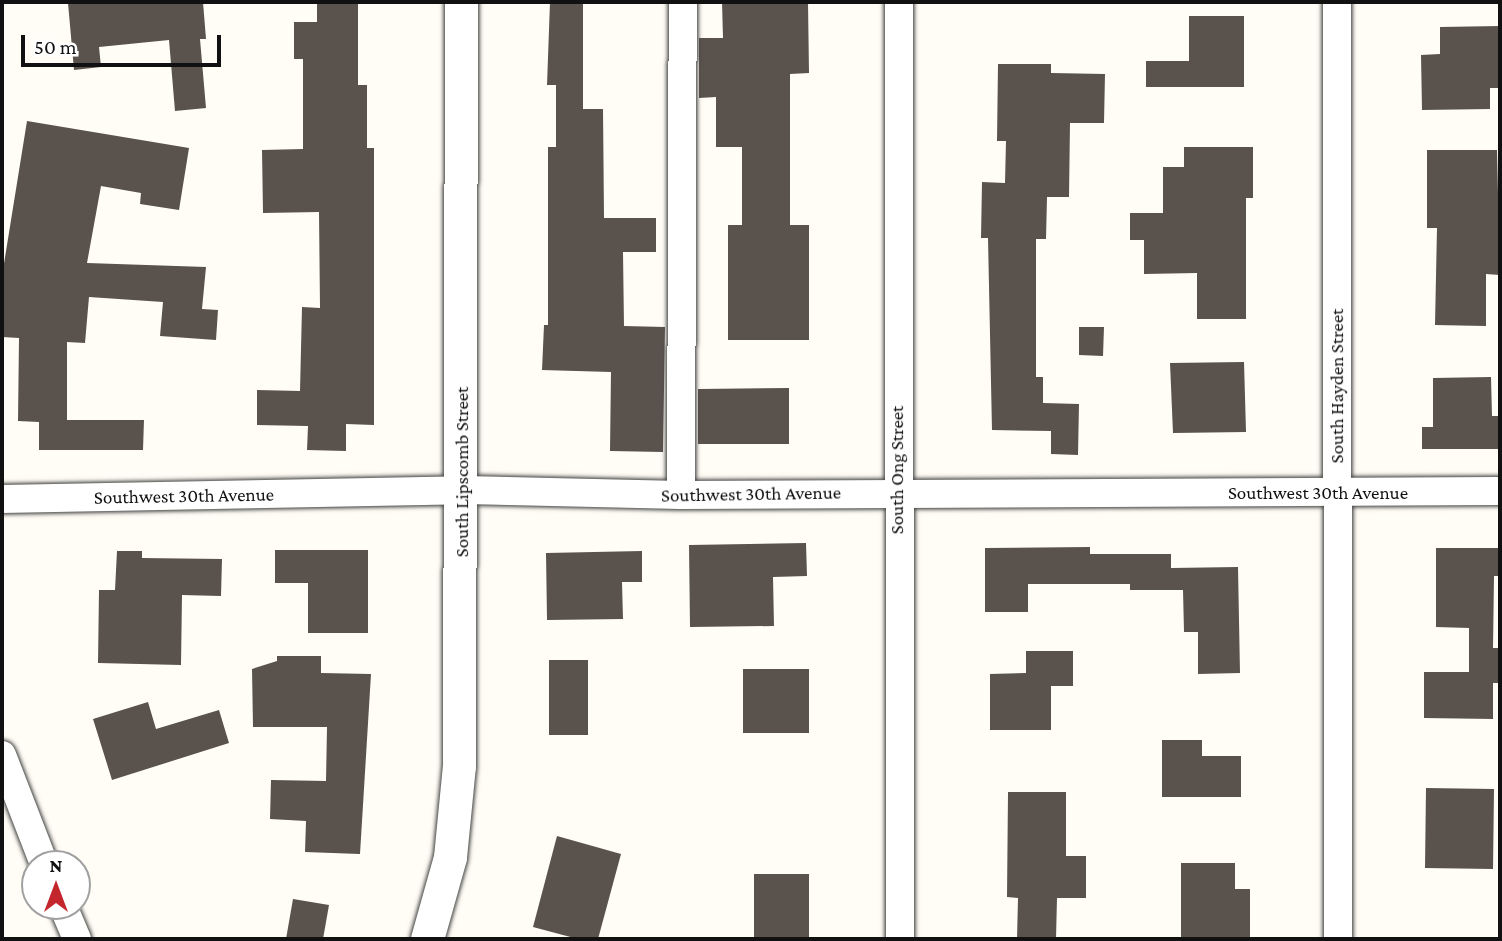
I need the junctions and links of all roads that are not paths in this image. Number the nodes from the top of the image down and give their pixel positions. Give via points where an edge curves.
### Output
1 (461, 2) edge
2 (683, 2) edge
3 (899, 2) edge
4 (1337, 2) edge
5 (463, 490) junction
6 (1500, 491) edge
7 (897, 492) junction
8 (1336, 493) junction
9 (681, 495) junction
10 (2, 499) edge
11 (2, 755) edge
12 (39, 850) edge
13 (69, 920) edge
14 (77, 939) edge
15 (427, 939) edge
16 (900, 939) edge
17 (1338, 939) edge

1 - 5 street, South Lipscomb Street
2 - 9 street
3 - 7 street, South Ong Street
4 - 8 street, South Hayden Street
5 - 9 street, Southwest 30th Avenue
5 - 10 street, Southwest 30th Avenue
5 - 15 street, South Lipscomb Street via 459,766 450,857
6 - 8 street, Southwest 30th Avenue
7 - 8 street, Southwest 30th Avenue
7 - 9 street, Southwest 30th Avenue
7 - 16 street, South Ong Street
8 - 17 street, South Hayden Street
11 - 12 street
13 - 14 street

